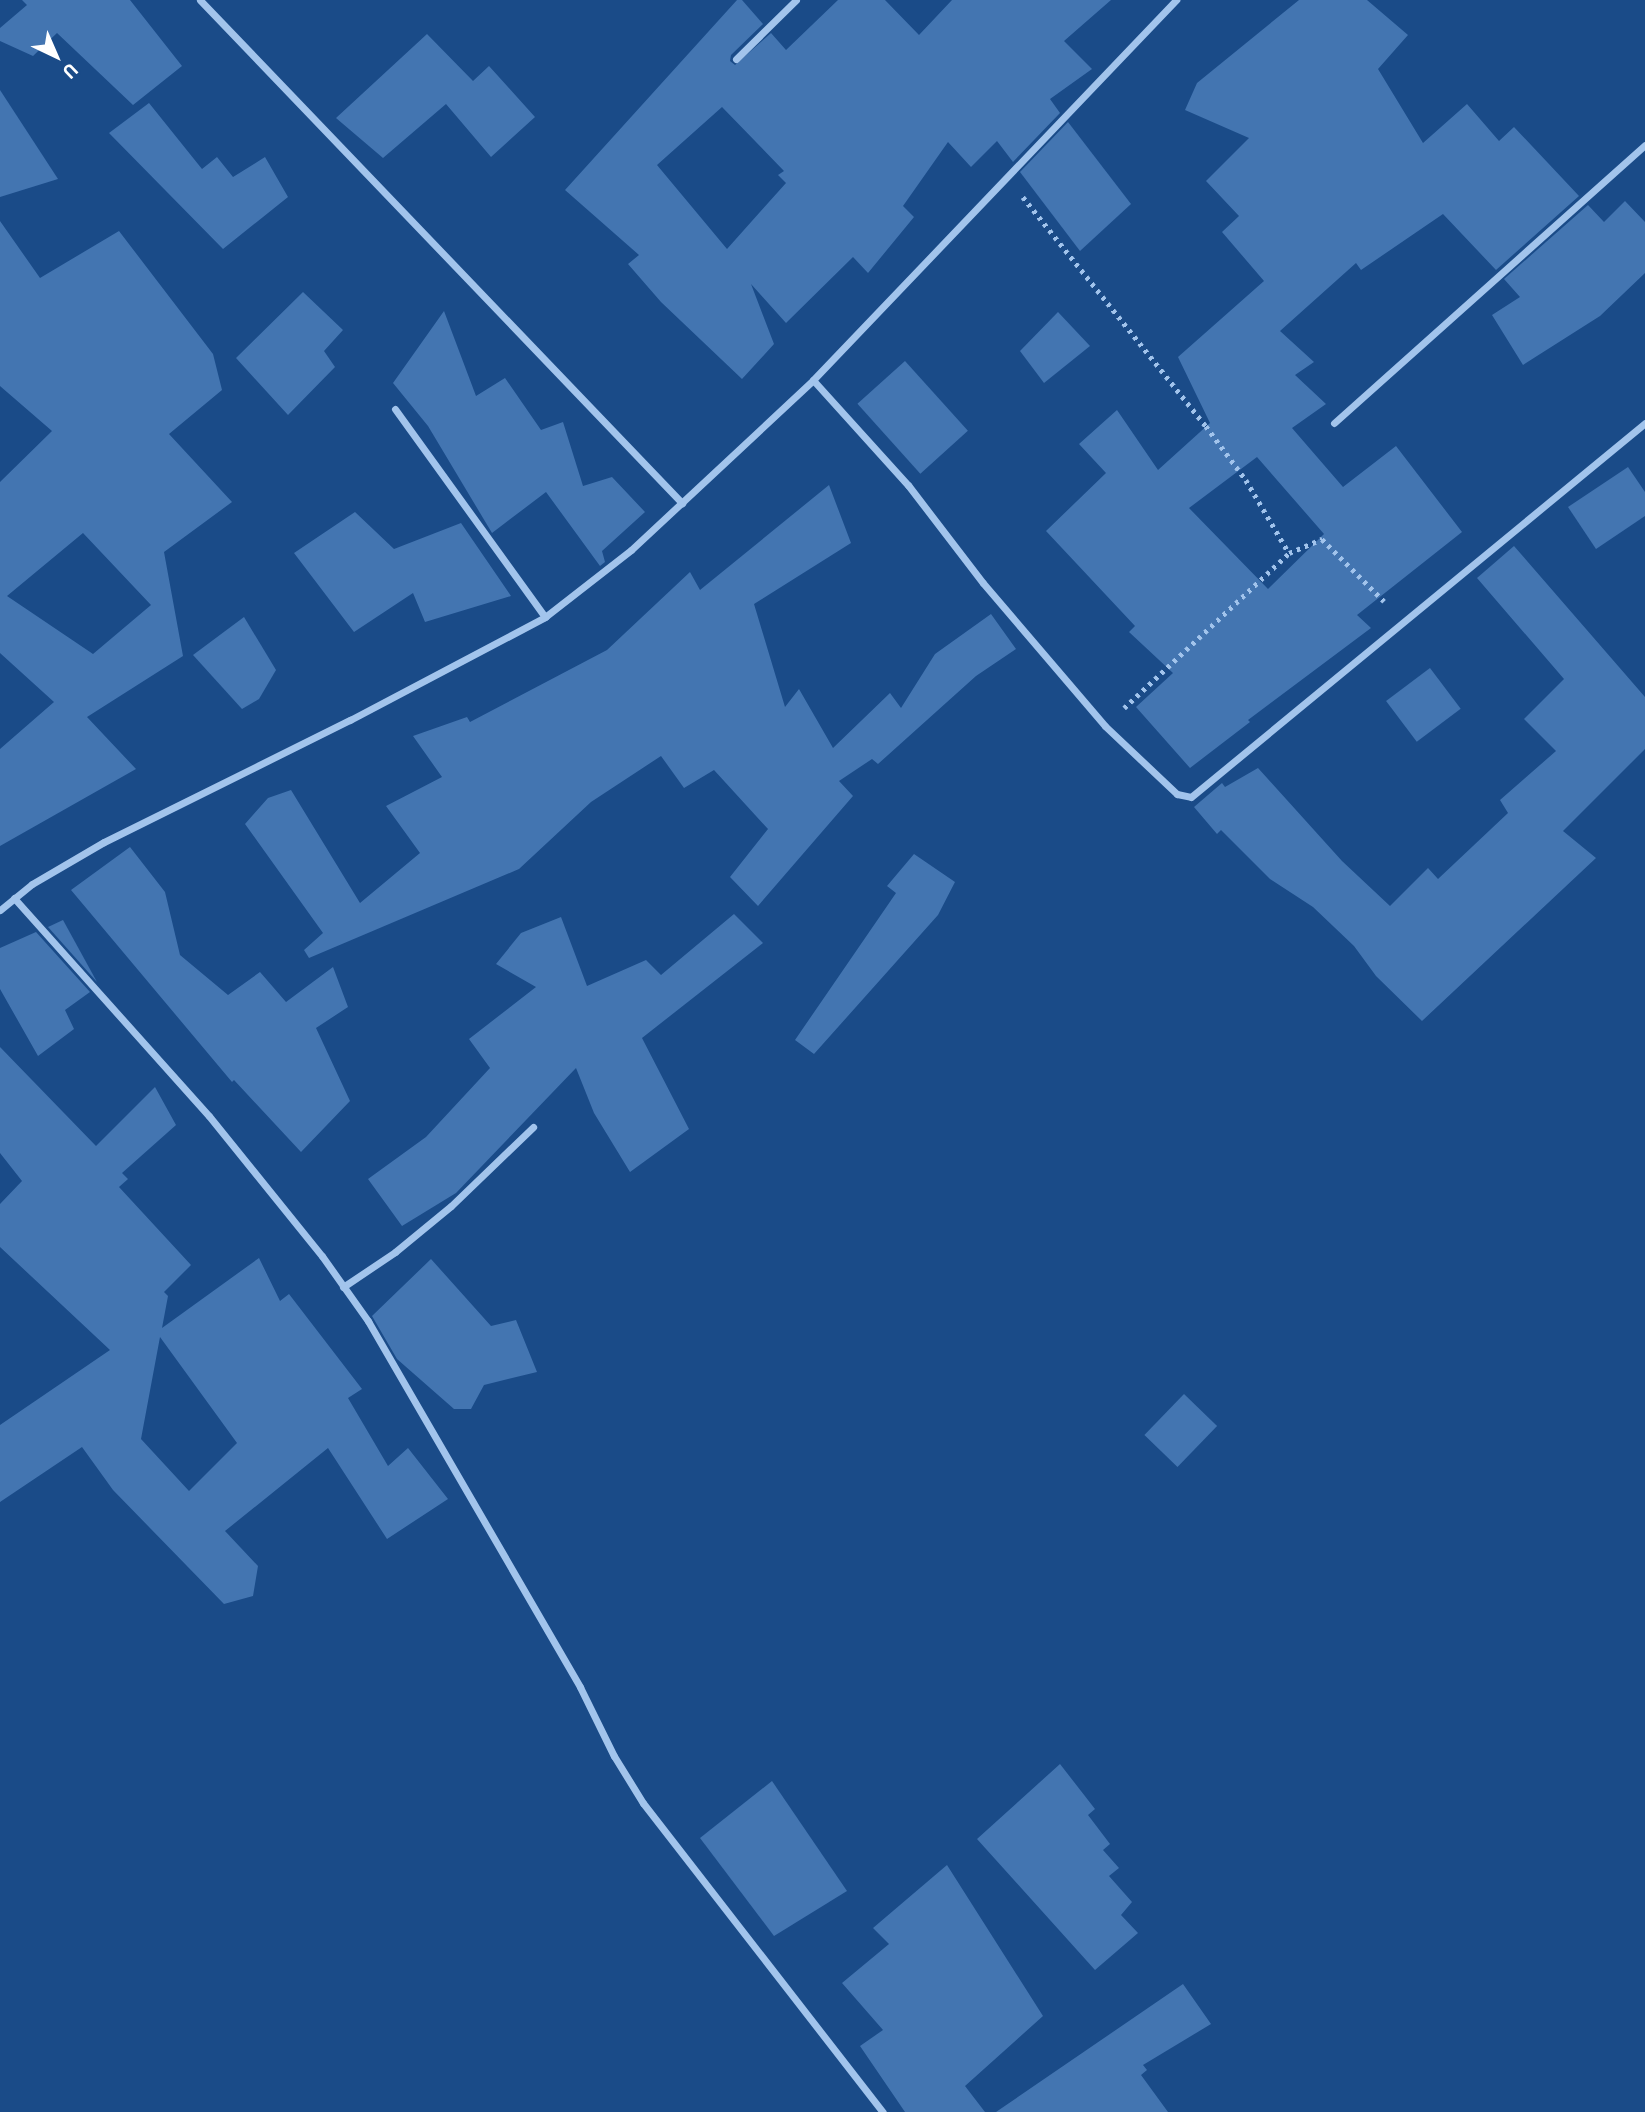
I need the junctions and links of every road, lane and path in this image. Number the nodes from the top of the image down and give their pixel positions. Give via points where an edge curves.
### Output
1 (200, 0) edge
2 (796, 0) edge
3 (1176, 0) edge
4 (736, 59) dead end
5 (1645, 145) edge
6 (1007, 179) junction
7 (813, 380) junction
8 (395, 409) dead end
9 (1645, 423) edge
10 (1334, 424) dead end
11 (682, 503) junction
12 (1289, 553) junction
13 (545, 617) junction
14 (1407, 618) junction
15 (1105, 726) junction
16 (14, 898) junction
17 (0, 910) edge
18 (533, 1127) dead end
19 (343, 1287) junction
20 (883, 2112) edge

1 - 11 street
2 - 4 street
3 - 6 street
5 - 10 street
6 - 7 street
6 - 12 path via 1206,426 1246,480
7 - 11 street
7 - 15 street via 908,485 983,583
8 - 13 street
9 - 14 street
11 - 13 street via 631,550
12 - 14 path via 1322,539 1380,598
12 - 15 path
13 - 16 street via 104,842
14 - 15 street via 1191,797 1177,794
16 - 17 street
16 - 19 street via 259,1175
18 - 19 street via 452,1206
19 - 20 street via 374,1332 643,1803

